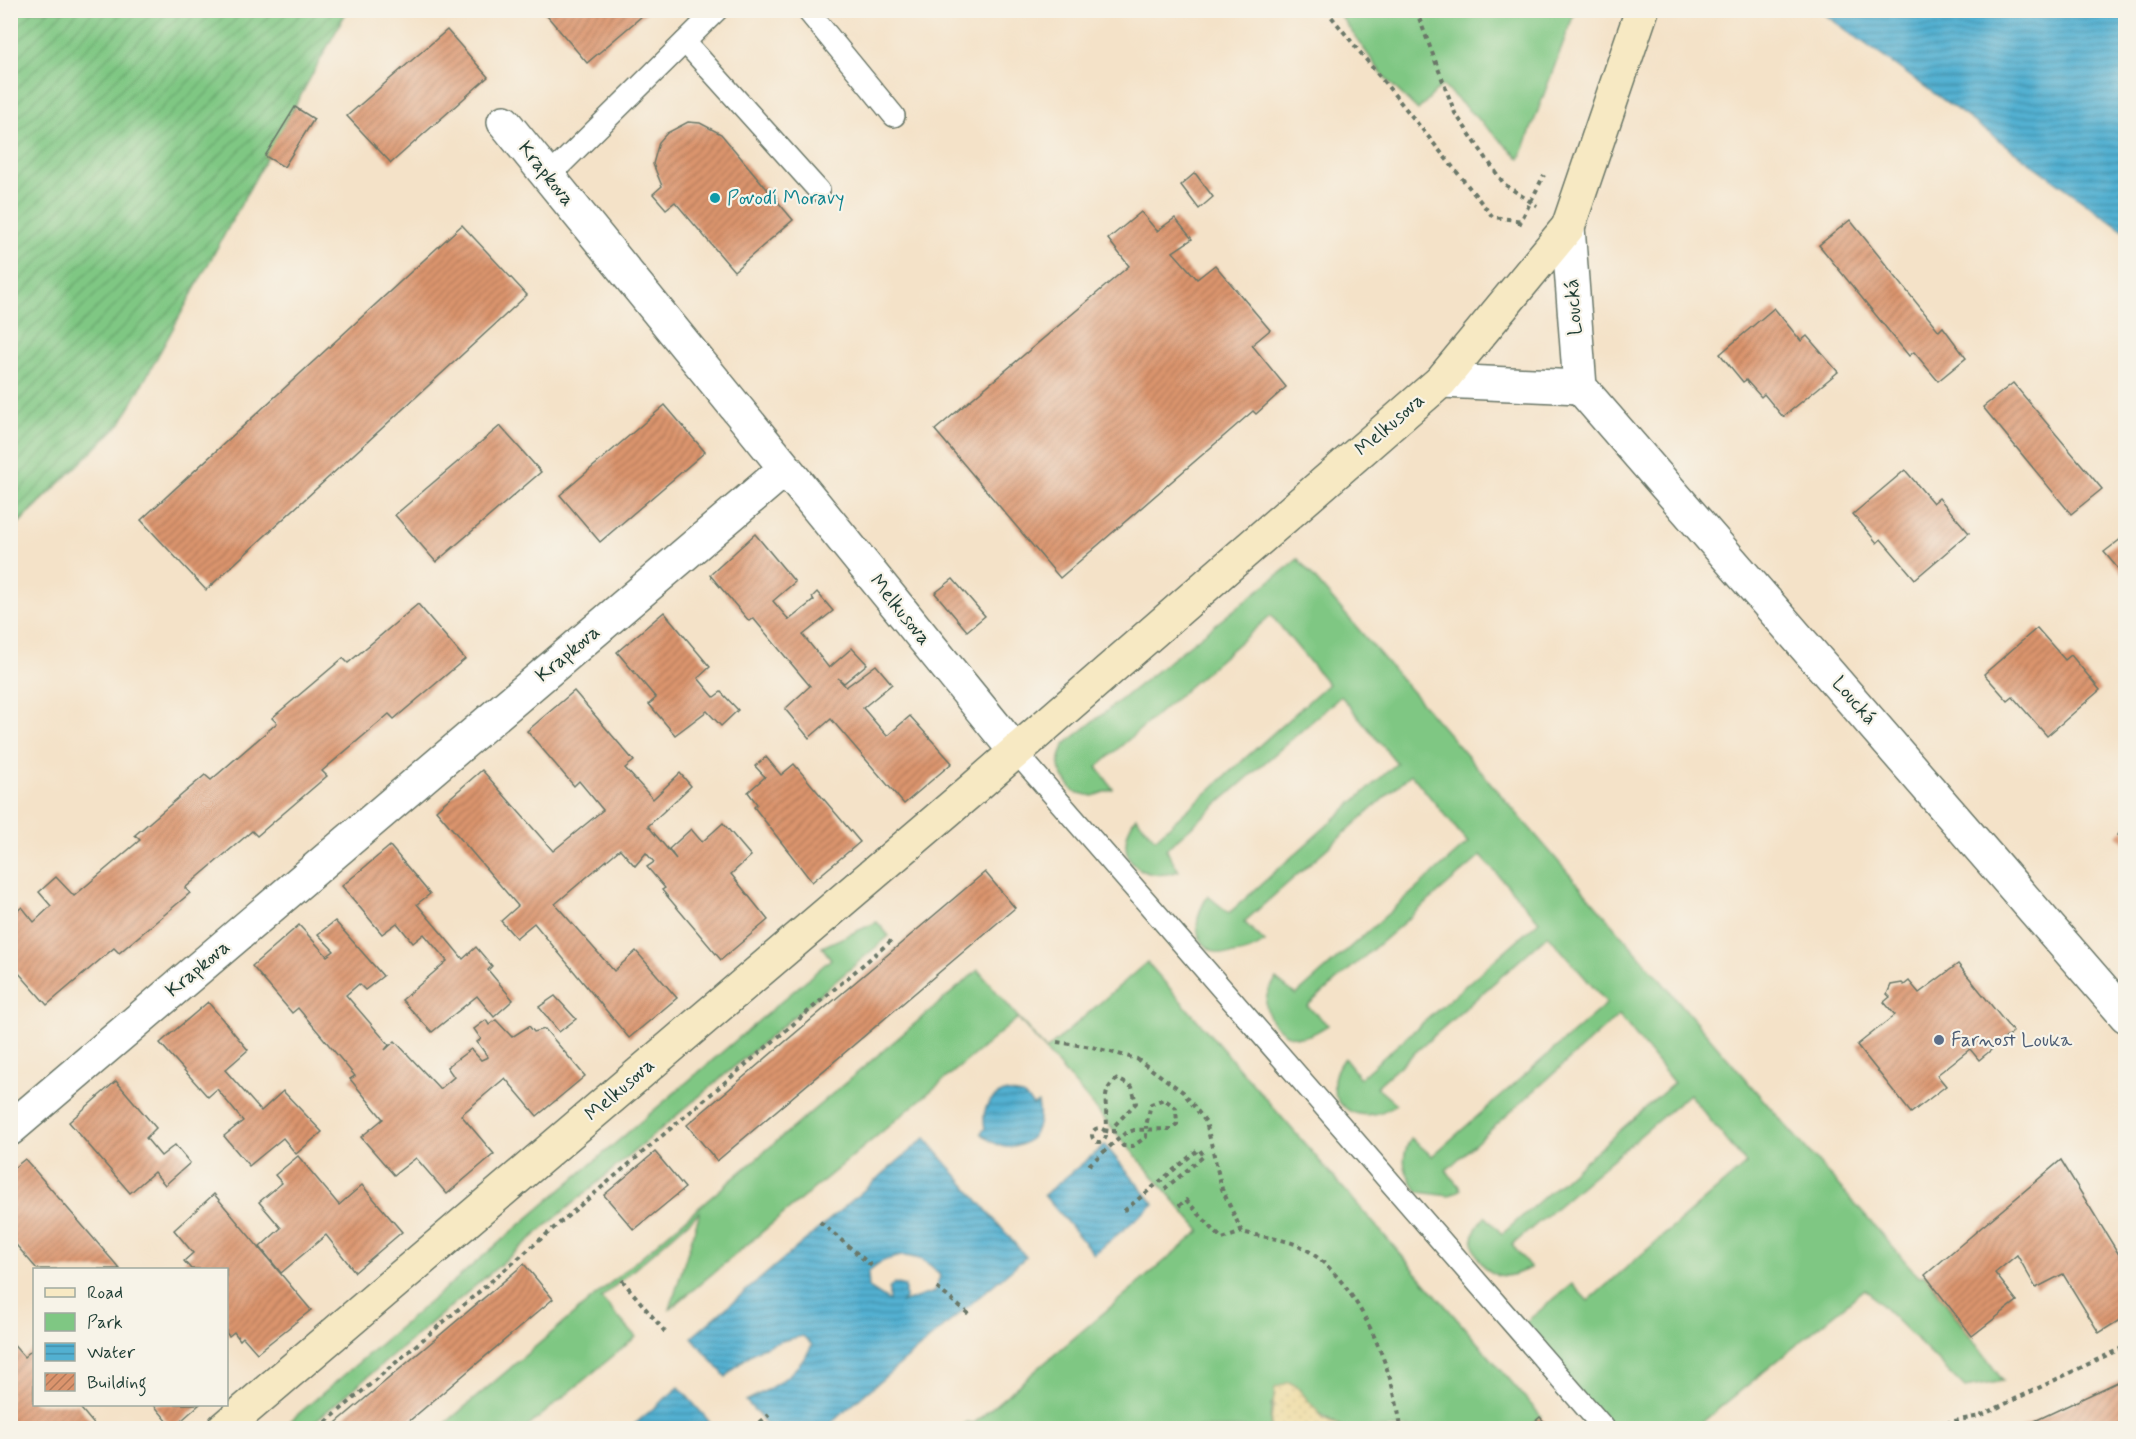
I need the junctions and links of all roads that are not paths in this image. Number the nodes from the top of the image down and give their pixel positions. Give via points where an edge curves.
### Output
1 (717, 10) edge
2 (807, 10) edge
3 (1642, 10) edge
4 (685, 42) junction
5 (894, 116) dead end
6 (504, 122) dead end
7 (548, 177) junction
8 (819, 191) dead end
9 (1568, 227) junction
10 (1441, 381) junction
11 (1580, 387) junction
12 (785, 469) junction
13 (1016, 752) junction
14 (2126, 1016) edge
15 (10, 1129) edge
16 (224, 1428) edge
17 (1604, 1428) edge

1 - 4 lane
2 - 5 lane
3 - 9 street, Melkusova
4 - 7 lane
4 - 8 lane
6 - 7 street, Krapkova
7 - 12 street, Krapkova
9 - 10 street, Melkusova
9 - 11 street, Loucká
10 - 11 street
10 - 13 street, Melkusova
11 - 14 street, Loucká
12 - 13 street, Melkusova
12 - 15 street, Krapkova
13 - 16 street, Melkusova
13 - 17 lane

